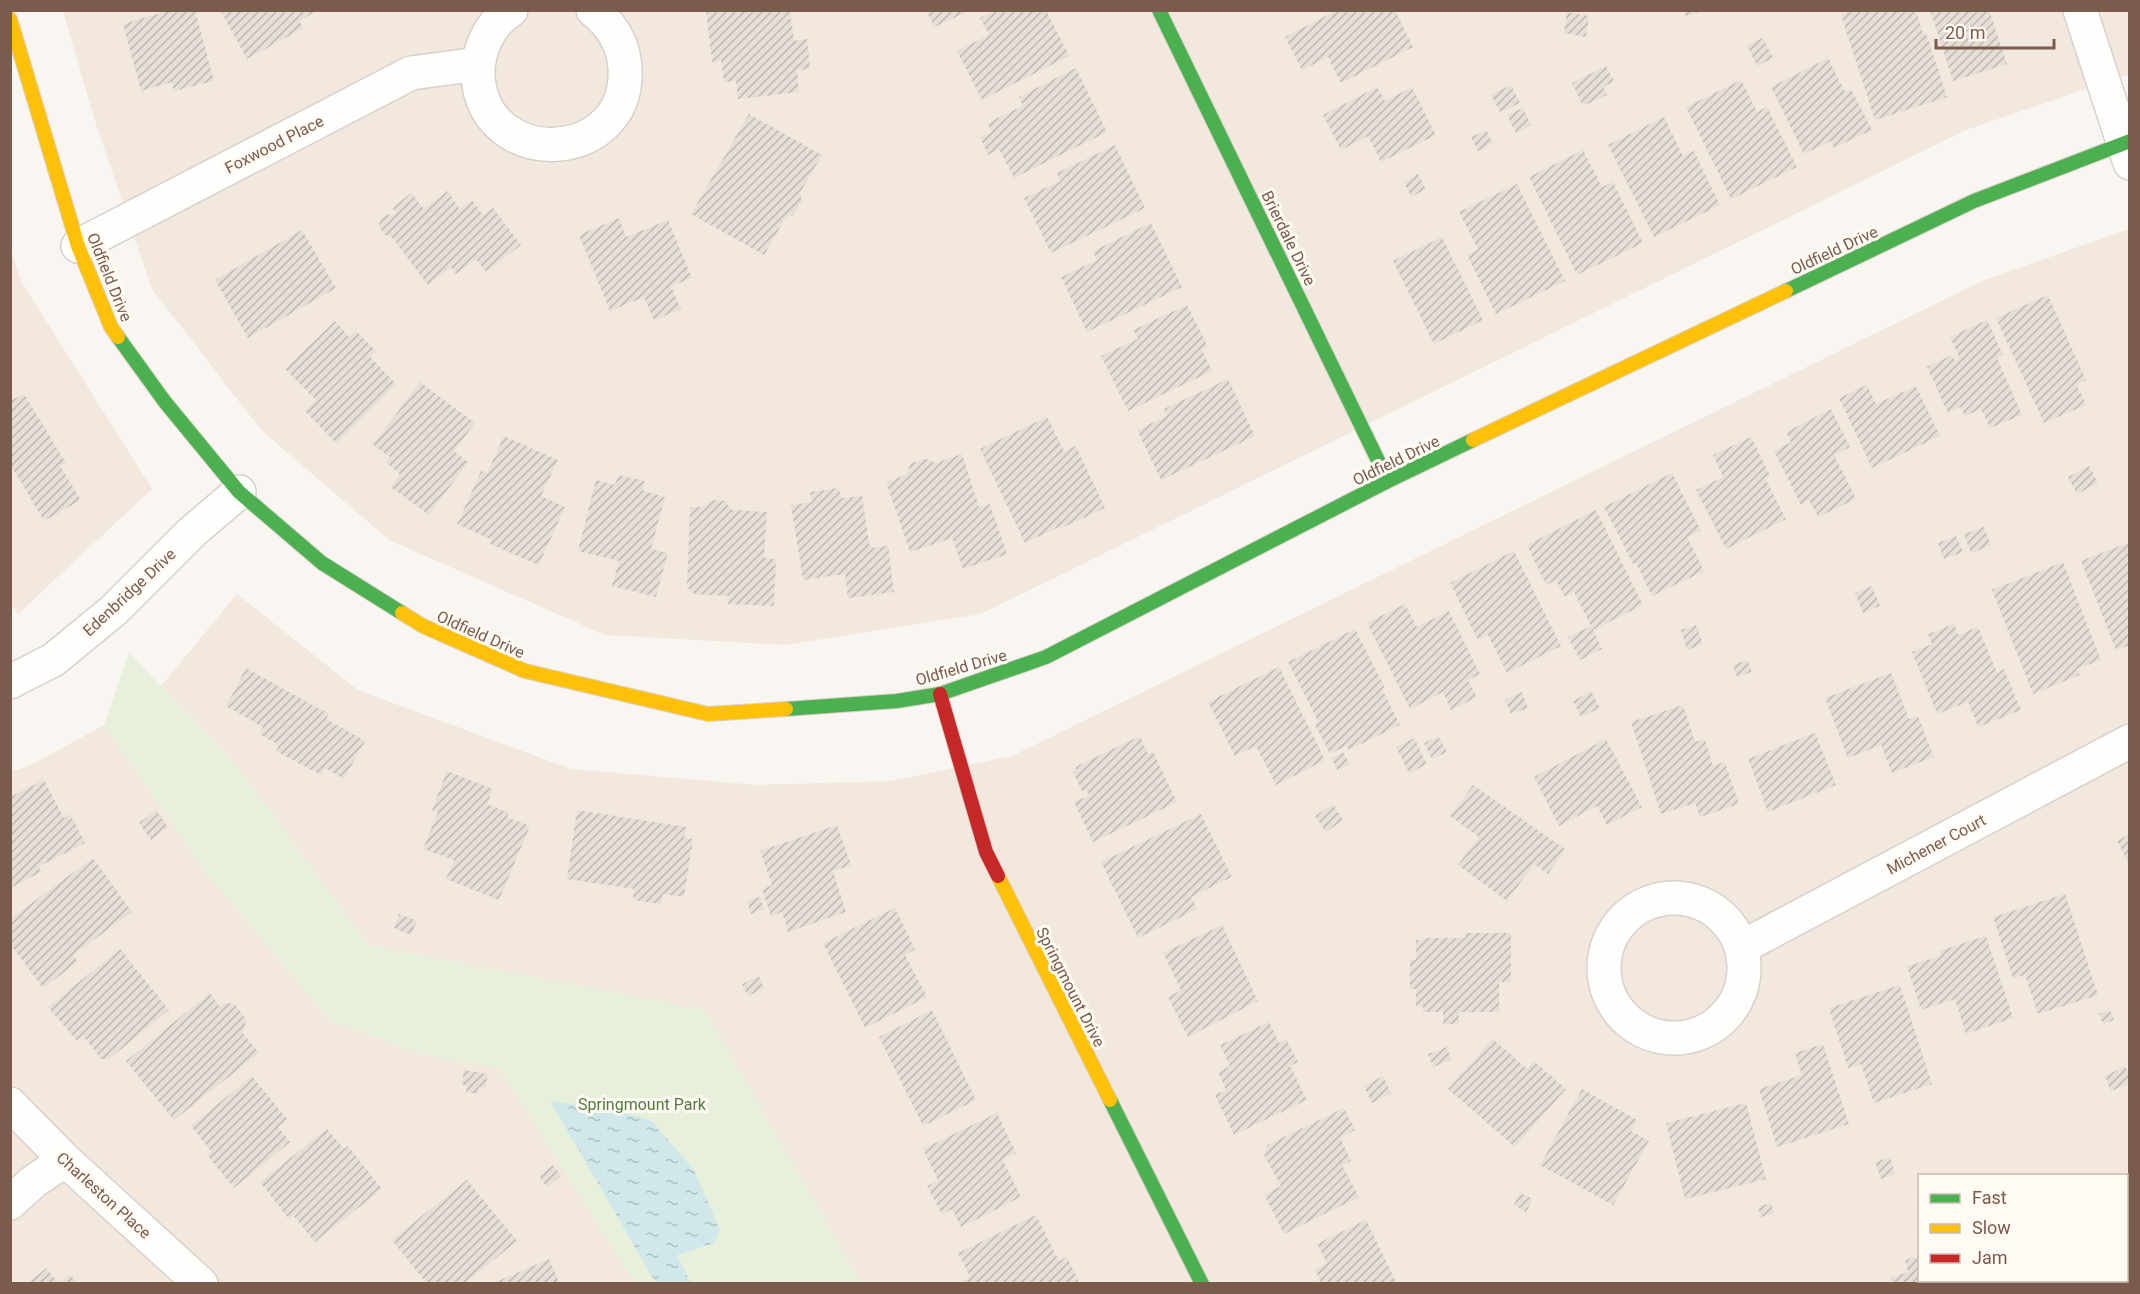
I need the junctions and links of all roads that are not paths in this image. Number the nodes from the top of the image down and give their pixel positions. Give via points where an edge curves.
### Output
1 (512, 10) edge
2 (593, 10) edge
3 (1158, 10) edge
4 (2080, 10) edge
5 (10, 19) edge
6 (478, 64) junction
7 (2127, 149) edge
8 (78, 246) junction
9 (1388, 481) junction
10 (239, 492) junction
11 (10, 682) edge
12 (940, 694) junction
13 (2130, 741) edge
14 (1742, 947) junction
15 (10, 1104) edge
16 (64, 1160) junction
17 (10, 1203) edge
18 (201, 1284) edge
19 (1202, 1284) edge

1 - 6 street via 487,35
2 - 6 street via 613,30 624,55 626,81 617,108 601,128 587,137 563,145 537,145 507,132 490,113 479,90
3 - 9 street, Brierdale Drive
4 - 7 street
5 - 8 street, Oldfield Drive
6 - 8 street, Foxwood Place via 411,73
7 - 9 street, Oldfield Drive via 1974,201
8 - 10 street, Oldfield Drive via 111,327 165,402
9 - 12 street, Oldfield Drive via 1046,657
10 - 11 street, Edenbridge Drive via 192,532 113,611 53,660
10 - 12 street, Oldfield Drive via 322,563 423,626 525,671 708,714 897,701
12 - 19 street, Springmount Drive via 986,852
13 - 14 street, Michener Court
14 - 14 street via 1733,929 1716,911 1694,900 1669,897 1645,903 1624,917 1610,937 1603,960 1606,991 1618,1012 1644,1032 1667,1038 1696,1035 1718,1023 1739,996 1744,972
15 - 16 street, Charleston Place
16 - 17 street
16 - 18 street, Charleston Place

